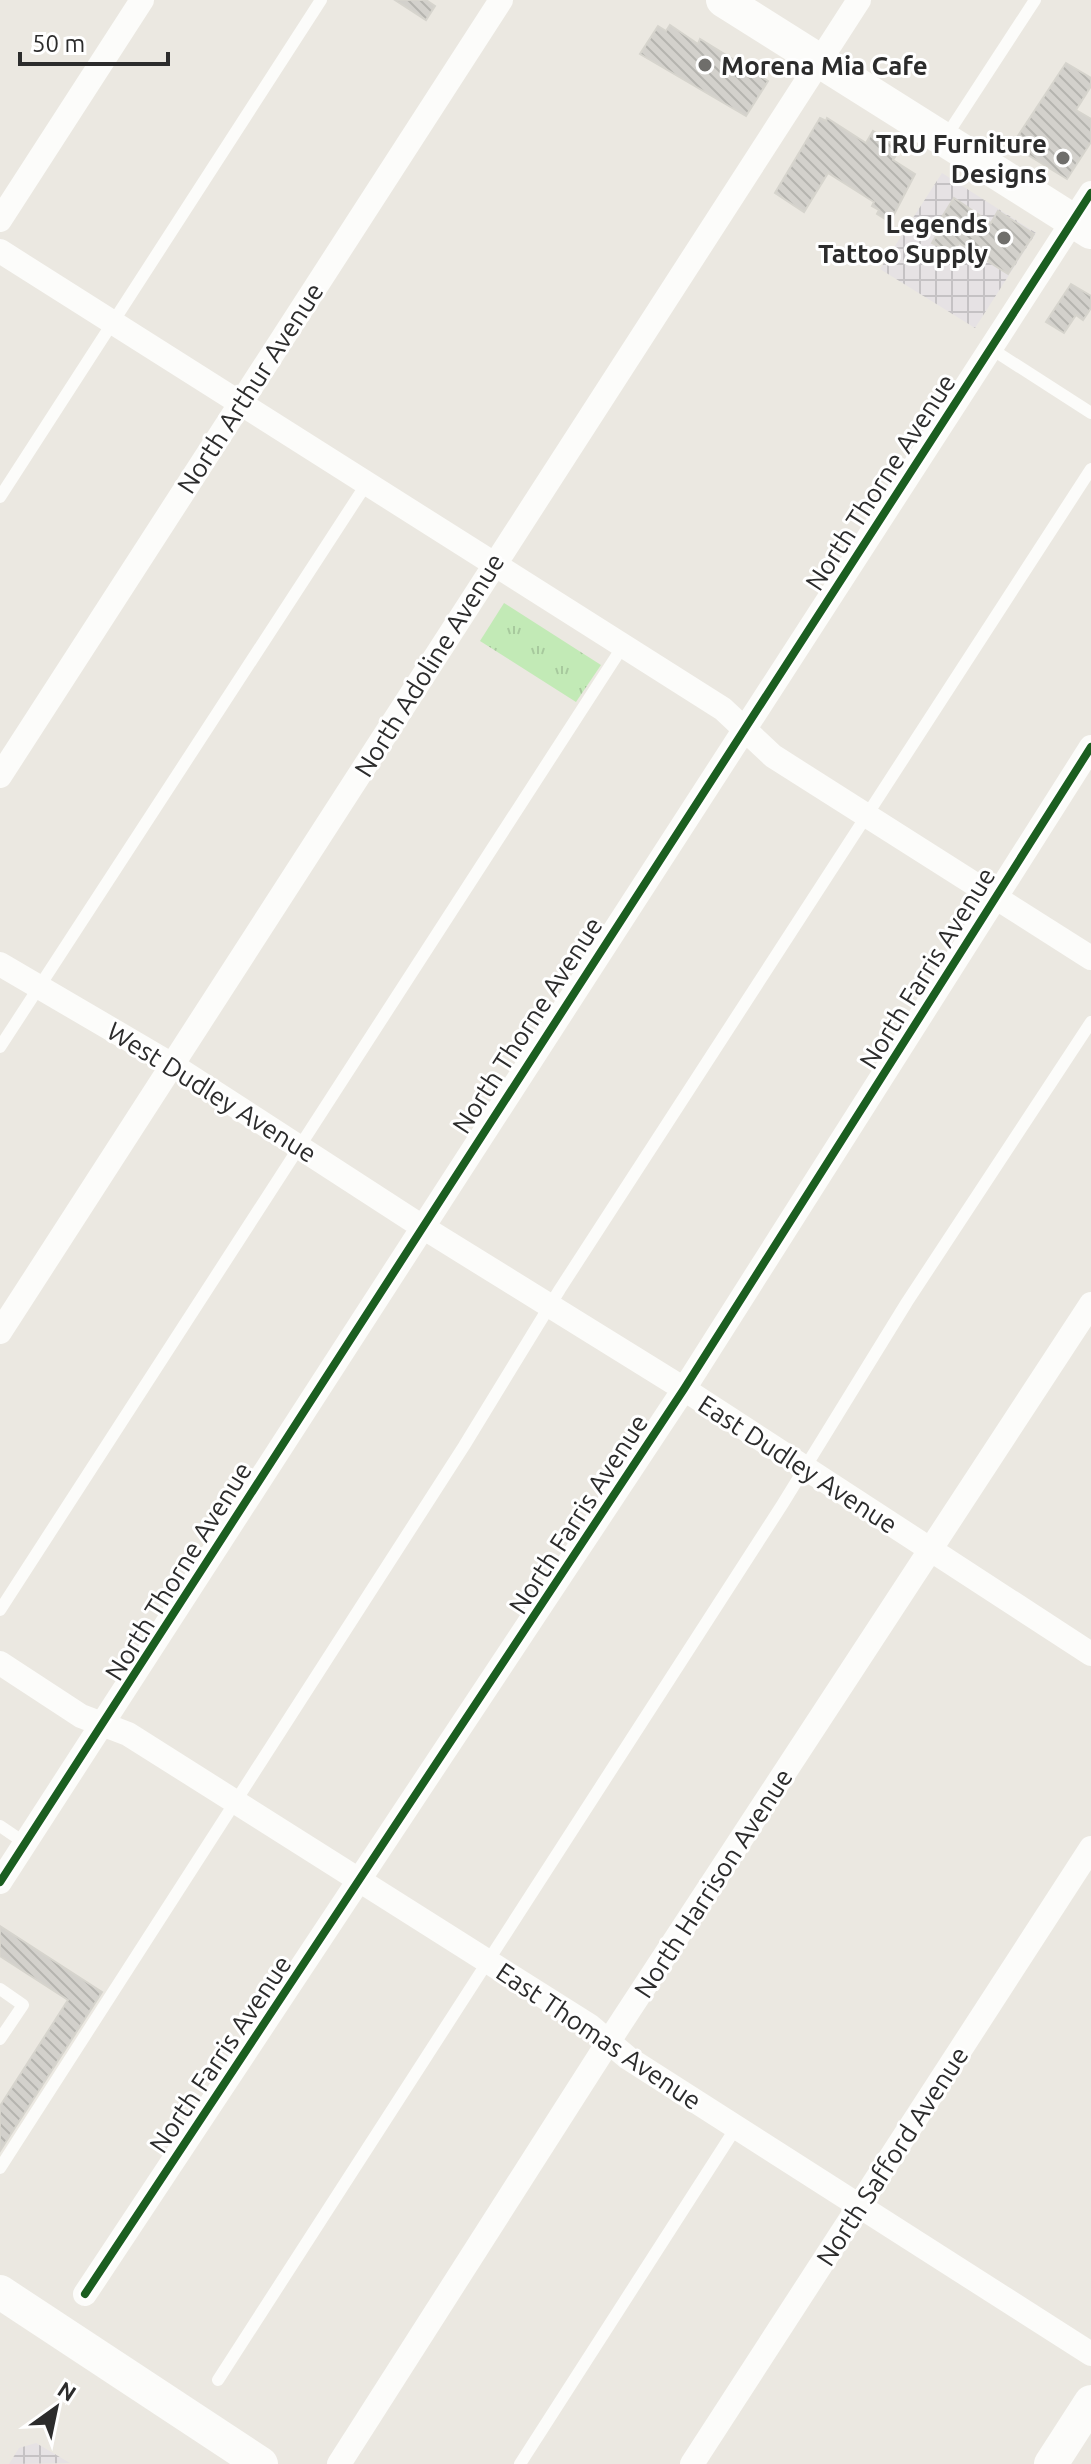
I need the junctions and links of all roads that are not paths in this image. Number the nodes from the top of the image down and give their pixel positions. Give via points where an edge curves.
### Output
1 (142, 0) edge
2 (321, 0) edge
3 (501, 0) edge
4 (723, 0) edge
5 (859, 0) edge
6 (1035, 0) edge
7 (820, 61) junction
8 (944, 140) junction
9 (1091, 193) edge
10 (0, 220) edge
11 (1082, 226) edge
12 (0, 251) edge
13 (113, 322) junction
14 (990, 348) junction
15 (241, 403) junction
16 (1091, 413) edge
17 (1091, 469) edge
18 (367, 483) junction
19 (0, 497) edge
20 (493, 564) junction
21 (623, 646) junction
22 (744, 729) junction
23 (1091, 747) edge
24 (0, 776) edge
25 (867, 816) junction
26 (995, 897) junction
27 (1091, 958) edge
28 (0, 964) edge
29 (39, 987) junction
30 (1091, 1022) edge
31 (0, 1047) edge
32 (174, 1066) junction
33 (299, 1147) junction
34 (421, 1226) junction
35 (1091, 1304) edge
36 (551, 1307) junction
37 (0, 1332) edge
38 (684, 1389) junction
39 (805, 1468) junction
40 (932, 1552) junction
41 (0, 1610) edge
42 (1091, 1654) edge
43 (0, 1663) edge
44 (104, 1724) junction
45 (235, 1801) junction
46 (0, 1826) edge
47 (25, 1843) junction
48 (1091, 1848) edge
49 (360, 1880) junction
50 (0, 1882) edge
51 (487, 1962) junction
52 (0, 1989) edge
53 (0, 2039) edge
54 (609, 2041) junction
55 (737, 2126) junction
56 (0, 2168) edge
57 (860, 2206) junction
58 (0, 2292) edge
59 (85, 2294) dead end
60 (1091, 2354) edge
61 (218, 2380) dead end
62 (1091, 2402) edge
63 (261, 2464) edge
64 (339, 2464) edge
65 (520, 2464) edge
66 (692, 2464) edge
67 (1051, 2464) edge

1 - 10 street
2 - 13 lane
3 - 15 street, North Arthur Avenue
4 - 7 main road
5 - 7 street, North Adoline Avenue
6 - 8 lane
7 - 8 main road
7 - 20 street, North Adoline Avenue
8 - 11 main road
9 - 11 street, North Thorne Avenue
11 - 14 street, North Thorne Avenue
12 - 13 street
13 - 15 street
13 - 19 lane
14 - 16 lane
14 - 22 street, North Thorne Avenue
15 - 18 street
15 - 24 street, North Arthur Avenue
17 - 25 lane
18 - 20 street
18 - 29 lane
20 - 21 street
20 - 32 street, North Adoline Avenue
21 - 22 street via 723,709
21 - 33 lane
22 - 25 street via 773,756
22 - 34 street, North Thorne Avenue
23 - 26 street, North Farris Avenue
25 - 26 street
25 - 36 lane
26 - 27 street
26 - 38 street, North Farris Avenue
28 - 29 street, West Dudley Avenue
29 - 31 lane
29 - 32 street, West Dudley Avenue
30 - 39 lane
32 - 33 street, West Dudley Avenue
32 - 37 street, North Adoline Avenue
33 - 34 street, West Dudley Avenue
33 - 41 lane
34 - 36 street, East Dudley Avenue
34 - 44 street, North Thorne Avenue
35 - 40 street, North Harrison Avenue
36 - 38 street, East Dudley Avenue
36 - 45 lane
38 - 39 street, East Dudley Avenue
38 - 49 street, North Farris Avenue
39 - 40 street, East Dudley Avenue
39 - 51 lane
40 - 42 street, East Dudley Avenue
40 - 54 street, North Harrison Avenue
43 - 44 street, East Thomas Avenue via 81,1716
44 - 45 street, East Thomas Avenue
44 - 47 street, North Thorne Avenue
45 - 49 street, East Thomas Avenue
45 - 56 lane
46 - 47 lane
47 - 50 street, North Thorne Avenue
48 - 57 street, North Safford Avenue
49 - 51 street, East Thomas Avenue
49 - 59 street, North Farris Avenue
51 - 54 street, East Thomas Avenue
51 - 61 lane
52 - 53 lane via 23,2005
54 - 55 street, East Thomas Avenue
54 - 64 street, North Harrison Avenue
55 - 57 street, East Thomas Avenue
55 - 65 lane
57 - 60 street, East Thomas Avenue
57 - 66 street, North Safford Avenue
58 - 63 main road
62 - 67 main road

